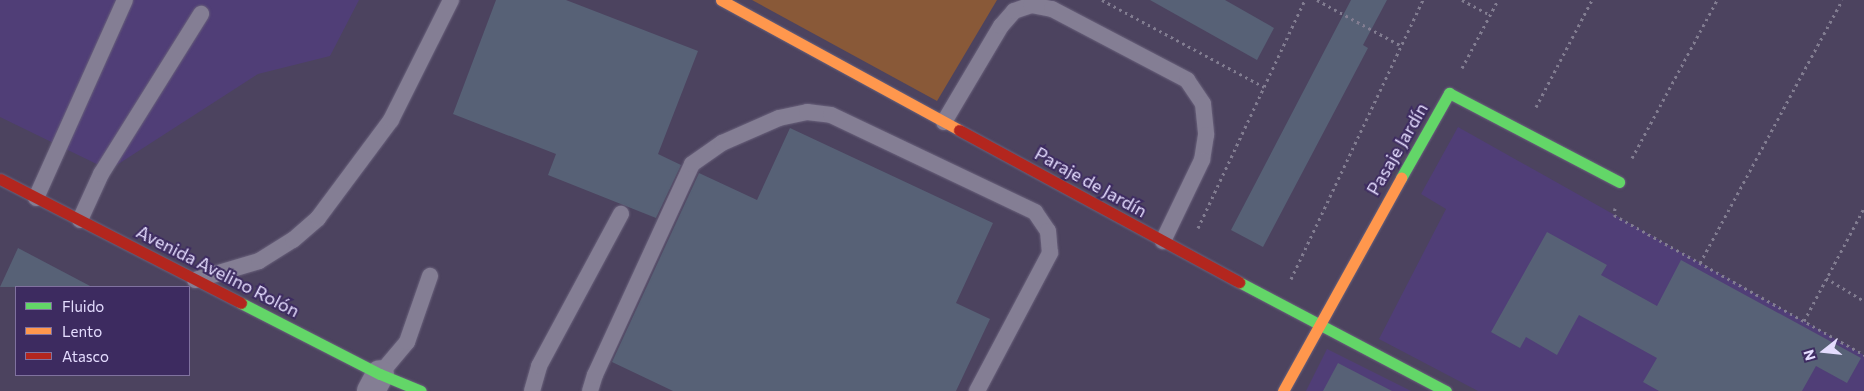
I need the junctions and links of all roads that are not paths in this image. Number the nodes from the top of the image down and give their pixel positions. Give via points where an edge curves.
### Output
1 (125, 0) edge
2 (451, 0) edge
3 (721, 0) edge
4 (1029, 2) edge
5 (201, 14) dead end
6 (944, 122) junction
7 (1619, 182) road end
8 (2, 184) edge
9 (36, 198) junction
10 (621, 214) dead end
11 (80, 220) junction
12 (1163, 241) junction
13 (430, 276) dead end
14 (195, 280) junction
15 (1318, 324) junction
16 (375, 382) edge
17 (421, 391) edge
18 (532, 391) edge
19 (590, 391) edge
20 (977, 391) edge
21 (1284, 391) edge
22 (1446, 391) edge

1 - 9 lane
2 - 14 lane via 391,120 318,218 293,240 259,261
3 - 6 street, Paraje de Jardín
4 - 6 lane via 1014,11 1001,26
4 - 12 lane via 1052,9 1187,80 1203,104 1206,135 1202,160
5 - 11 lane via 101,174
6 - 12 street, Paraje de Jardín
7 - 15 street, Pasaje Jardín via 1449,93
8 - 9 street, Avenida Avelino Rolón
9 - 11 street, Avenida Avelino Rolón
10 - 18 lane via 539,366
11 - 14 street, Avenida Avelino Rolón
12 - 15 street, Paraje de Jardín
13 - 16 lane via 407,342
14 - 16 street, Avenida Avelino Rolón
15 - 21 street, Pasaje Jardín
15 - 22 street, Paraje de Jardín
16 - 17 street, Avenida Avelino Rolón
19 - 20 lane via 692,164 722,143 771,121 807,112 831,115 1034,212 1048,231 1050,253

